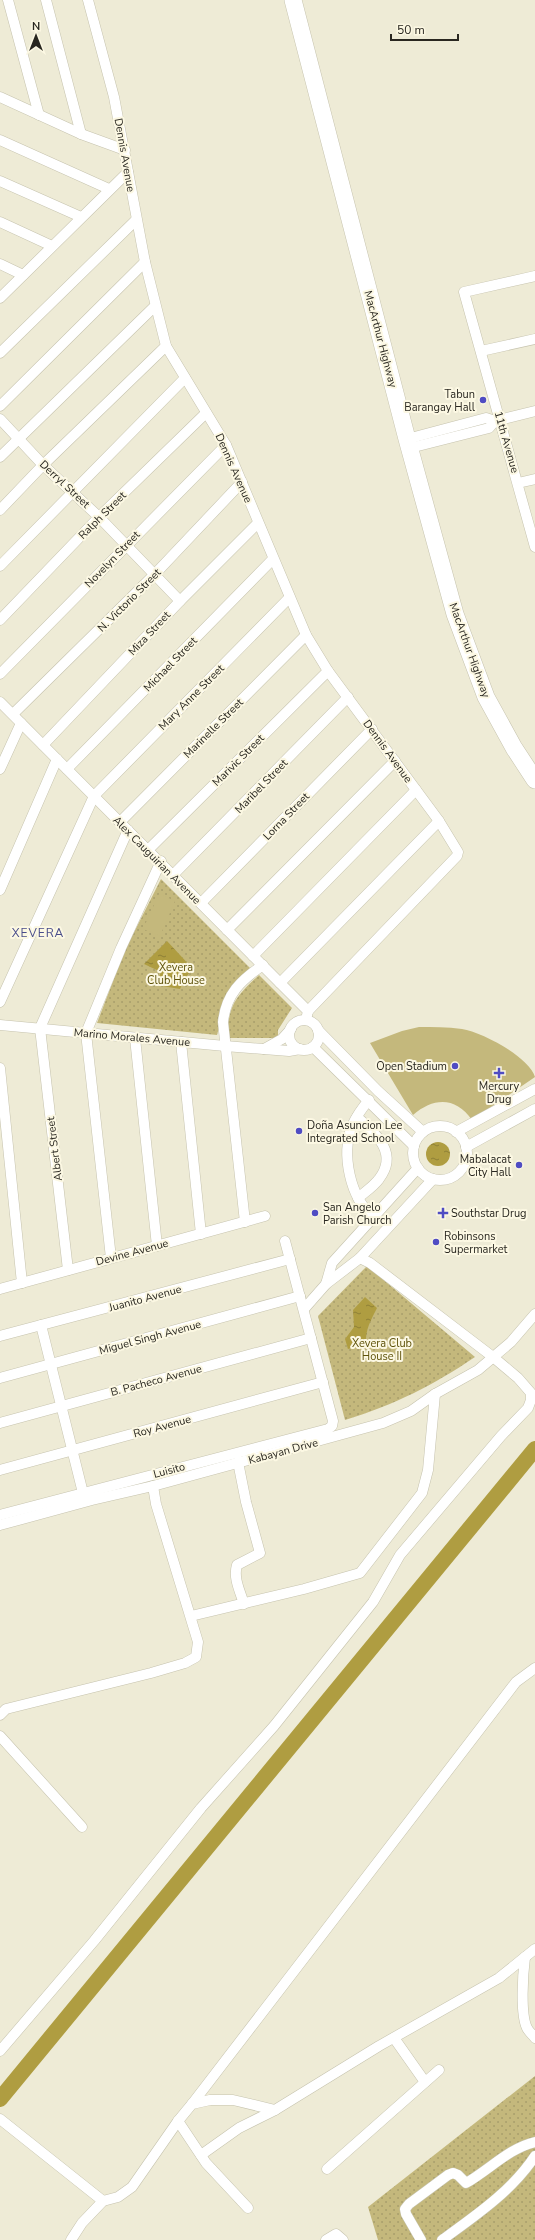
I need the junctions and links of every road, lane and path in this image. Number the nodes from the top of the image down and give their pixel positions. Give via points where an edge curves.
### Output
1 (8, 0) edge
2 (46, 0) edge
3 (88, 0) edge
4 (293, 0) edge
5 (0, 97) edge
6 (39, 115) junction
7 (81, 134) junction
8 (0, 140) edge
9 (125, 150) junction
10 (128, 172) junction
11 (0, 180) edge
12 (109, 189) junction
13 (81, 217) junction
14 (136, 220) junction
15 (0, 222) edge
16 (52, 246) junction
17 (145, 262) junction
18 (0, 264) edge
19 (24, 275) junction
20 (535, 276) edge
21 (0, 298) edge
22 (155, 306) junction
23 (535, 339) edge
24 (166, 346) junction
25 (481, 351) junction
26 (0, 353) edge
27 (185, 378) junction
28 (0, 406) edge
29 (535, 411) edge
30 (206, 413) junction
31 (0, 419) edge
32 (498, 420) junction
33 (19, 438) junction
34 (408, 444) junction
35 (226, 445) junction
36 (0, 457) edge
37 (43, 465) junction
38 (535, 479) edge
39 (242, 482) junction
40 (518, 483) junction
41 (72, 490) junction
42 (0, 510) edge
43 (99, 517) junction
44 (258, 523) junction
45 (535, 545) edge
46 (125, 546) junction
47 (273, 559) junction
48 (0, 566) edge
49 (155, 574) junction
50 (289, 598) junction
51 (180, 601) junction
52 (0, 620) edge
53 (306, 635) junction
54 (328, 670) junction
55 (0, 674) edge
56 (348, 697) junction
57 (0, 702) edge
58 (12, 714) junction
59 (21, 723) junction
60 (372, 729) junction
61 (43, 745) junction
62 (57, 759) junction
63 (394, 760) junction
64 (0, 769) edge
65 (67, 769) junction
66 (535, 780) edge
67 (416, 790) junction
68 (94, 796) junction
69 (439, 821) junction
70 (120, 822) junction
71 (128, 830) junction
72 (148, 850) junction
73 (161, 861) junction
74 (173, 876) junction
75 (0, 890) edge
76 (201, 903) junction
77 (227, 930) junction
78 (254, 956) junction
79 (263, 965) junction
80 (280, 983) junction
81 (0, 1002) edge
82 (307, 1016) junction
83 (0, 1025) edge
84 (40, 1028) junction
85 (291, 1028) junction
86 (318, 1030) junction
87 (86, 1033) junction
88 (135, 1038) junction
89 (181, 1042) junction
90 (225, 1046) junction
91 (313, 1047) junction
92 (264, 1049) junction
93 (300, 1049) junction
94 (0, 1068) edge
95 (535, 1089) edge
96 (369, 1100) junction
97 (535, 1109) edge
98 (357, 1117) junction
99 (423, 1132) junction
100 (456, 1132) junction
101 (414, 1146) junction
102 (466, 1147) junction
103 (418, 1168) junction
104 (433, 1179) junction
105 (358, 1198) junction
106 (265, 1216) dead end
107 (373, 1217) junction
108 (245, 1222) junction
109 (201, 1234) junction
110 (285, 1241) dead end
111 (157, 1246) junction
112 (111, 1258) junction
113 (360, 1258) junction
114 (290, 1259) junction
115 (68, 1270) junction
116 (22, 1283) junction
117 (326, 1284) junction
118 (0, 1289) edge
119 (300, 1296) junction
120 (304, 1309) junction
121 (535, 1314) edge
122 (41, 1325) junction
123 (0, 1336) edge
124 (311, 1338) junction
125 (493, 1357) junction
126 (52, 1364) junction
127 (0, 1378) edge
128 (323, 1382) junction
129 (533, 1391) edge
130 (435, 1394) junction
131 (60, 1405) junction
132 (0, 1423) edge
133 (73, 1450) junction
134 (238, 1462) junction
135 (0, 1470) edge
136 (153, 1486) junction
137 (83, 1493) junction
138 (0, 1515) edge
139 (0, 1524) edge
140 (244, 1604) junction
141 (191, 1616) junction
142 (535, 1668) edge
143 (0, 1715) edge
144 (0, 1736) edge
145 (82, 1827) dead end
146 (535, 1949) edge
147 (525, 1957) junction
148 (394, 2038) junction
149 (535, 2038) edge
150 (0, 2051) edge
151 (439, 2070) dead end
152 (425, 2082) junction
153 (192, 2104) junction
154 (275, 2110) junction
155 (0, 2119) edge
156 (178, 2121) junction
157 (535, 2142) edge
158 (201, 2155) junction
159 (535, 2156) edge
160 (327, 2169) dead end
161 (102, 2201) junction
162 (248, 2208) dead end
163 (71, 2240) edge
164 (326, 2240) edge
165 (343, 2240) edge
166 (421, 2240) edge
167 (442, 2240) edge

1 - 6 street
2 - 7 street
3 - 9 street, Dennis Avenue via 114,97
4 - 34 highway, MacArthur Highway
5 - 6 street
6 - 7 street
7 - 9 street
8 - 12 street
9 - 10 street, Dennis Avenue
10 - 12 street
10 - 14 street, Dennis Avenue
11 - 13 street
12 - 13 street
13 - 16 street
14 - 17 street, Dennis Avenue
14 - 26 street
15 - 16 street
16 - 19 street
17 - 22 street, Dennis Avenue
17 - 28 street
18 - 19 street
19 - 21 street
20 - 25 street, 11th Avenue via 464,292
22 - 24 street, Dennis Avenue
22 - 33 street
23 - 25 street
24 - 27 street, Dennis Avenue
24 - 37 street
25 - 32 street, 11th Avenue
27 - 30 street, Dennis Avenue
27 - 41 street
29 - 32 street
30 - 35 street, Dennis Avenue
30 - 43 street, Ralph Street
31 - 33 street, Derryl Street
32 - 34 street via 486,418 471,427
32 - 40 street, 11th Avenue
33 - 36 street
33 - 37 street, Derryl Street
34 - 66 highway, MacArthur Highway via 455,614 486,697
35 - 39 street, Dennis Avenue
35 - 46 street, Novelyn Street
37 - 41 street, Derryl Street
37 - 42 street
38 - 40 street
39 - 44 street, Dennis Avenue
39 - 49 street, N. Victorio Street
40 - 45 street, 11th Avenue
41 - 43 street, Derryl Street
41 - 48 street
43 - 46 street, Derryl Street
43 - 52 street, Ralph Street
44 - 47 street, Dennis Avenue
44 - 51 street, Miza Street
46 - 49 street, Derryl Street
46 - 55 street, Novelyn Street
47 - 50 street, Dennis Avenue
47 - 65 street, Michael Street
49 - 51 street, Derryl Street
49 - 58 street, N. Victorio Street
50 - 53 street, Dennis Avenue
50 - 68 street, Mary Anne Street
51 - 61 street, Miza Street
53 - 54 street, Dennis Avenue
53 - 70 street, Marinelle Street
54 - 56 street, Dennis Avenue
54 - 72 street, Marivic Street
56 - 60 street, Dennis Avenue
56 - 74 street, Maribel Street
57 - 58 street, Alex Cauguirian Avenue
58 - 59 street, Alex Cauguirian Avenue
59 - 61 street, Alex Cauguirian Avenue
59 - 64 street
60 - 63 street, Dennis Avenue
60 - 76 street, Lorna Street
61 - 62 street, Alex Cauguirian Avenue
62 - 65 street, Alex Cauguirian Avenue
62 - 75 street
63 - 67 street, Dennis Avenue
63 - 77 street
65 - 68 street, Alex Cauguirian Avenue
67 - 69 street, Dennis Avenue
67 - 78 street
68 - 70 street, Alex Cauguirian Avenue
68 - 81 street
69 - 80 street
69 - 82 street, Dennis Avenue via 458,852 457,856
70 - 71 street, Alex Cauguirian Avenue
71 - 72 street, Alex Cauguirian Avenue
71 - 84 street
72 - 73 street, Alex Cauguirian Avenue
73 - 74 street, Alex Cauguirian Avenue
73 - 87 street
74 - 76 street, Alex Cauguirian Avenue
76 - 77 street, Alex Cauguirian Avenue
77 - 78 street, Alex Cauguirian Avenue
78 - 79 street, Alex Cauguirian Avenue
79 - 80 street, Alex Cauguirian Avenue
79 - 90 street via 244,978 229,998 224,1022
80 - 82 street, Alex Cauguirian Avenue
82 - 85 street
82 - 86 street
83 - 84 street, Marino Morales Avenue
84 - 87 street, Marino Morales Avenue
84 - 115 street, Albert Street
85 - 92 street via 282,1039
85 - 93 street via 290,1040
86 - 91 street via 318,1039
86 - 99 street
87 - 88 street, Marino Morales Avenue
87 - 112 street
88 - 89 street, Marino Morales Avenue
88 - 111 street
89 - 90 street, Marino Morales Avenue
89 - 109 street
90 - 92 street, Marino Morales Avenue
90 - 108 street
91 - 93 street
91 - 96 street
92 - 93 street, Marino Morales Avenue
94 - 116 street
95 - 100 street
96 - 98 street
96 - 101 street
97 - 102 street
98 - 105 street via 348,1142 348,1160 350,1178
98 - 105 street via 385,1146 387,1154 386,1167 379,1180
99 - 100 street via 440,1126
99 - 101 street
100 - 102 street
101 - 103 street via 413,1158
102 - 104 street via 465,1161 458,1172 447,1179
103 - 104 street
103 - 107 street
104 - 113 street
105 - 107 street via 364,1209
106 - 108 street, Devine Avenue
107 - 117 street via 332,1263
108 - 109 street, Devine Avenue
109 - 111 street, Devine Avenue
110 - 114 street
111 - 112 street, Devine Avenue
112 - 115 street, Devine Avenue
113 - 117 street
113 - 125 street
114 - 119 street
114 - 122 street, Juanito Avenue
115 - 116 street, Devine Avenue
116 - 118 street, Devine Avenue
117 - 120 street
119 - 120 street
119 - 126 street, Miguel Singh Avenue
120 - 124 street
121 - 125 street, Kabayan Drive via 512,1342
122 - 123 street, Juanito Avenue
122 - 126 street
124 - 128 street
124 - 131 street, B. Pacheco Avenue
125 - 129 street
125 - 130 street, Kabayan Drive via 478,1370
126 - 127 street, Miguel Singh Avenue
126 - 131 street
128 - 133 street, Roy Avenue
128 - 137 street, Luisito via 333,1422 328,1429
129 - 150 street via 528,1408 400,1555 374,1602 274,1726 201,1808 94,1941
130 - 134 street, Kabayan Drive via 410,1411 383,1423
130 - 140 street via 428,1470 422,1493 360,1573
131 - 132 street, B. Pacheco Avenue
131 - 133 street
133 - 135 street, Roy Avenue
133 - 137 street
134 - 136 street, Kabayan Drive
134 - 140 street via 260,1553 237,1565 234,1572
136 - 139 street, Kabayan Drive
136 - 141 street via 169,1550
137 - 138 street, Luisito
140 - 141 street
141 - 143 street via 198,1646 196,1657 190,1661 10,1708
142 - 153 street via 516,1682
144 - 145 street
146 - 147 street
147 - 148 street via 499,1978
147 - 149 street via 523,1997 527,2028
148 - 152 street
148 - 154 street
151 - 152 street
152 - 160 street
153 - 154 street via 210,2100 233,2100
153 - 156 street
154 - 158 street via 239,2128
155 - 161 street
156 - 158 street
156 - 161 street via 132,2187 118,2198
157 - 166 street via 510,2154 466,2183 462,2182 458,2175 448,2175 409,2204 406,2214
158 - 162 street
159 - 167 street via 487,2207
161 - 163 street
164 - 165 street via 336,2234

